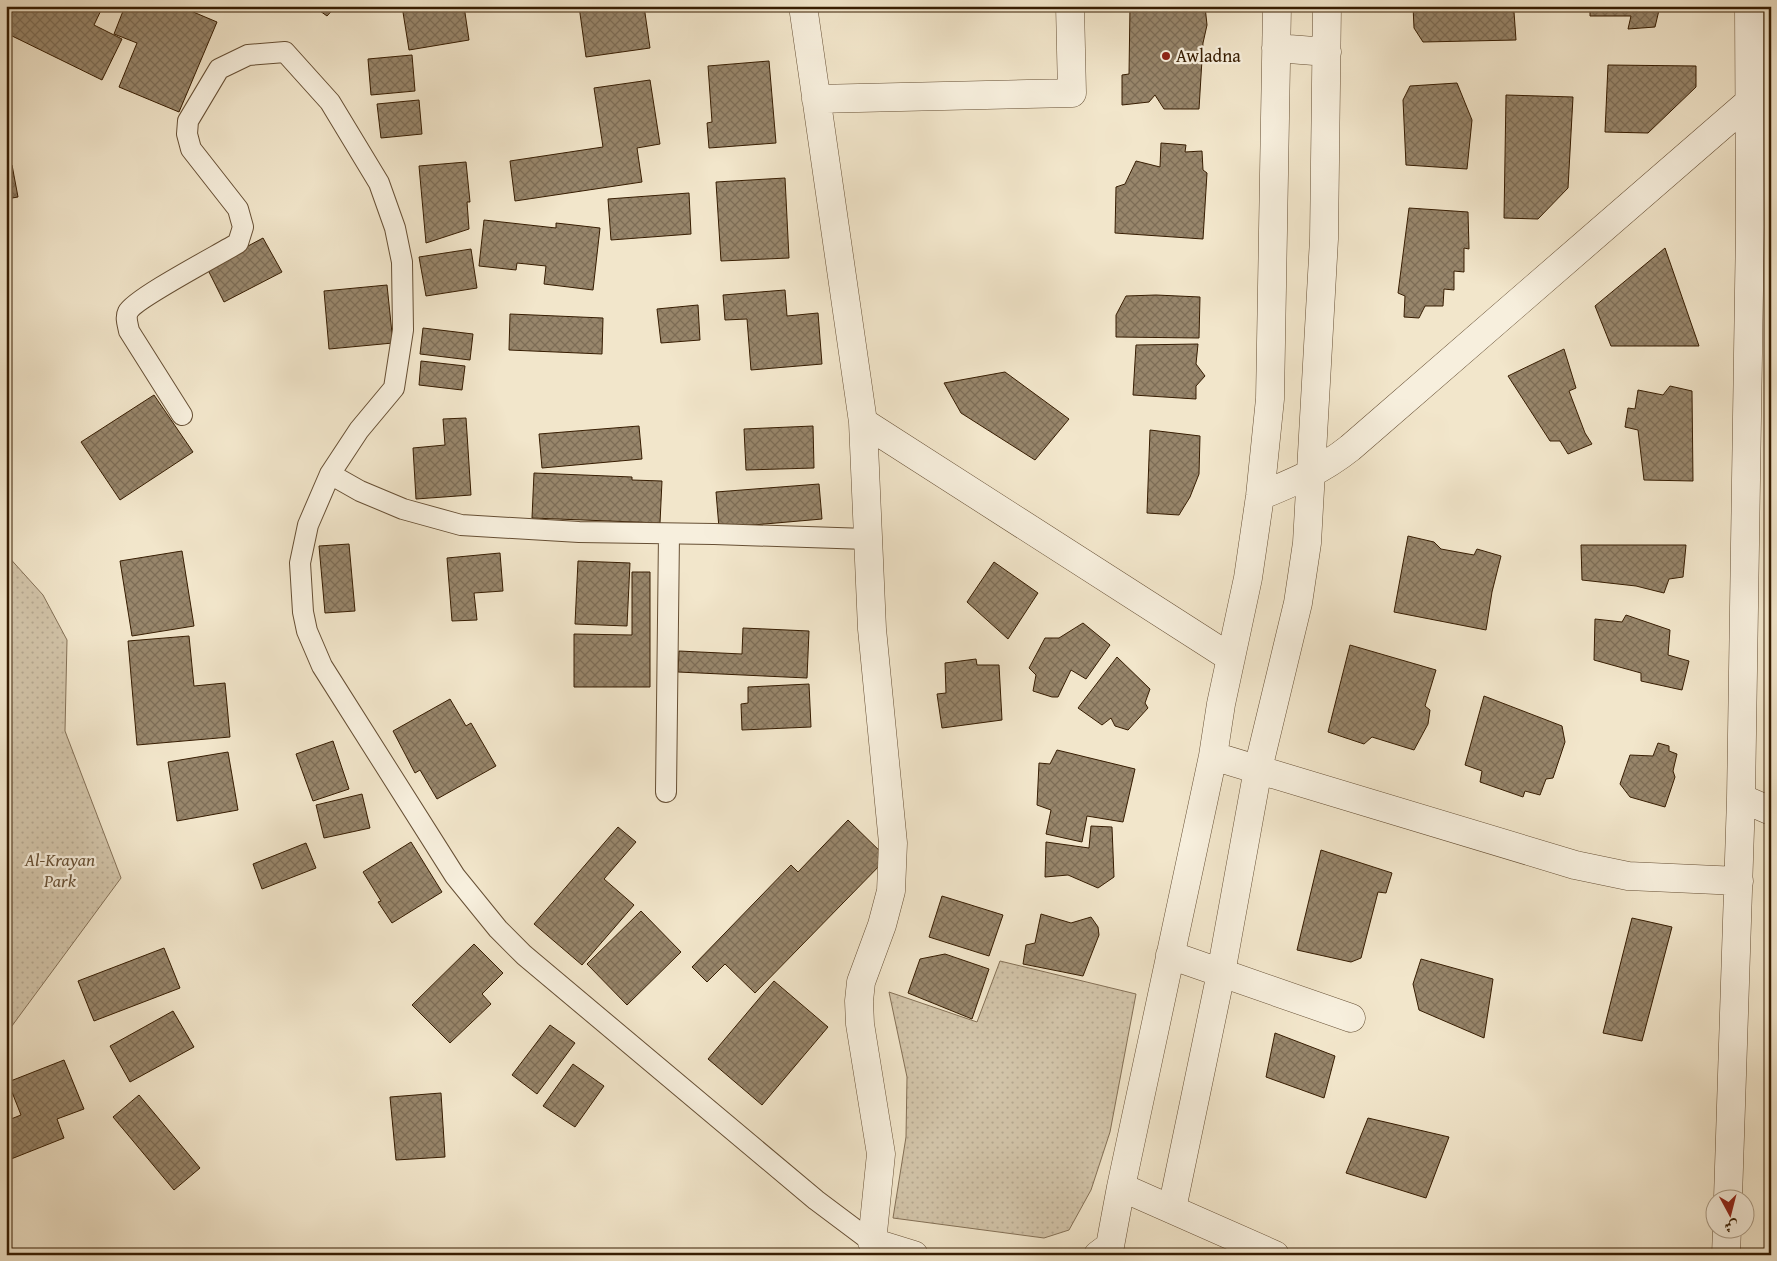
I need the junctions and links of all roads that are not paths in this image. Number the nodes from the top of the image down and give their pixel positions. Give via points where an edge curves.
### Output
1 (803, 6) edge
2 (1070, 6) edge
3 (1277, 6) edge
4 (1327, 6) edge
5 (1749, 6) edge
6 (1276, 48) junction
7 (1327, 52) junction
8 (816, 99) junction
9 (1748, 102) junction
10 (1760, 227) edge
11 (182, 415) dead end
12 (863, 422) junction
13 (330, 474) junction
14 (1311, 475) junction
15 (1260, 496) junction
16 (670, 534) junction
17 (867, 539) junction
18 (1231, 658) junction
19 (1213, 756) junction
20 (1258, 769) junction
21 (666, 792) dead end
22 (1741, 798) junction
23 (1771, 811) edge
24 (1739, 881) junction
25 (1170, 955) junction
26 (1221, 973) junction
27 (1351, 1018) dead end
28 (1121, 1187) junction
29 (1728, 1188) edge
30 (1172, 1209) junction
31 (1727, 1238) edge
32 (872, 1242) junction
33 (914, 1255) edge
34 (1098, 1255) edge
35 (1275, 1255) edge
36 (1726, 1255) edge

1 - 8 street
2 - 8 street via 1072,93
3 - 6 street
4 - 7 street
5 - 9 street
6 - 7 street
6 - 15 street via 1270,399
7 - 14 street via 1324,239
8 - 12 street
9 - 10 street
9 - 14 street via 1350,448
10 - 22 street
11 - 13 lane via 129,331 126,319 128,312 142,298 238,243 243,227 238,208 191,149 188,121 219,69 248,54 285,52 330,102 379,183 395,228 402,262 403,330 394,388 359,430
12 - 17 street
12 - 18 street
13 - 16 lane via 403,509 461,525
13 - 32 lane via 308,525 300,563 302,612 307,631 322,666 455,876 524,955 816,1200
14 - 15 street
14 - 20 street via 1307,543 1298,602
15 - 18 street via 1248,578
16 - 17 lane
16 - 21 lane
17 - 32 street via 872,629 893,843 891,891 861,982 859,1000 881,1154
18 - 19 street
19 - 20 street
19 - 25 street
20 - 24 street via 1575,864 1628,876
20 - 26 street
22 - 23 street
22 - 24 street
24 - 29 street
25 - 26 street
25 - 28 street
26 - 27 street
26 - 30 street
28 - 30 street
28 - 34 street via 1110,1246
30 - 35 street
31 - 36 street
32 - 33 street

